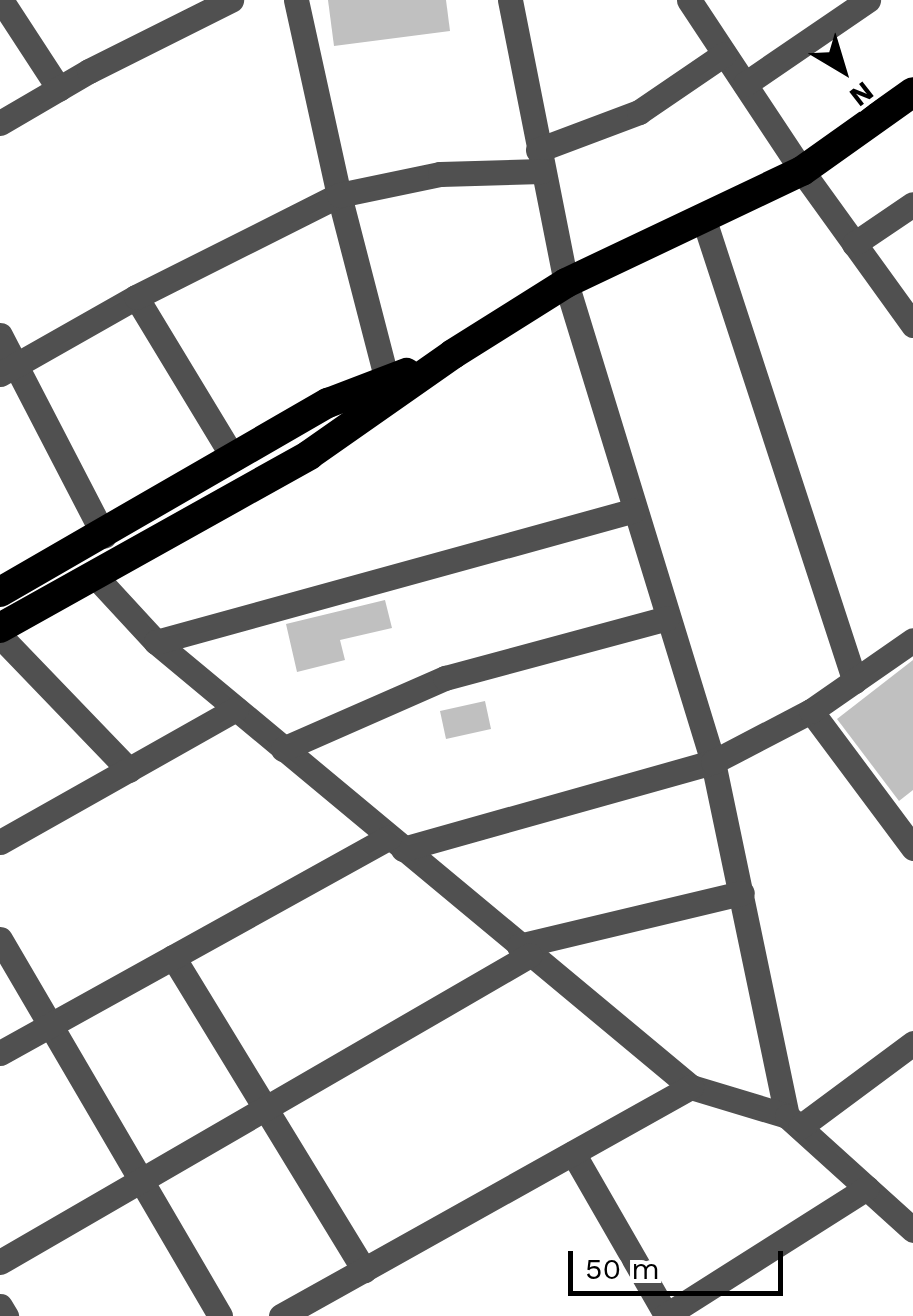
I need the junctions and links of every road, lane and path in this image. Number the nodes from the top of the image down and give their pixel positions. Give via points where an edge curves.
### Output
1 (1, 0) edge
2 (231, 0) edge
3 (296, 0) edge
4 (510, 0) edge
5 (689, 0) edge
6 (868, 0) edge
7 (724, 54) junction
8 (744, 84) junction
9 (59, 89) junction
10 (913, 92) edge
11 (0, 123) edge
12 (540, 160) junction
13 (802, 171) junction
14 (339, 195) junction
15 (913, 204) edge
16 (704, 220) junction
17 (854, 244) junction
18 (566, 284) junction
19 (136, 297) junction
20 (913, 325) edge
21 (0, 335) edge
22 (453, 354) junction
23 (8, 369) edge
24 (387, 380) junction
25 (234, 458) junction
26 (633, 511) junction
27 (104, 536) junction
28 (96, 576) junction
29 (0, 592) edge
30 (667, 618) junction
31 (0, 628) edge
32 (0, 636) edge
33 (913, 640) edge
34 (156, 642) junction
35 (855, 681) junction
36 (236, 709) junction
37 (811, 712) junction
38 (283, 749) junction
39 (713, 762) junction
40 (129, 770) junction
41 (0, 842) edge
42 (396, 843) junction
43 (913, 848) edge
44 (742, 893) junction
45 (0, 938) edge
46 (525, 951) junction
47 (173, 957) junction
48 (50, 1025) junction
49 (913, 1043) edge
50 (0, 1053) edge
51 (691, 1087) junction
52 (266, 1108) junction
53 (794, 1122) junction
54 (572, 1153) junction
55 (141, 1180) junction
56 (867, 1188) junction
57 (913, 1230) edge
58 (0, 1262) edge
59 (364, 1270) junction
60 (0, 1306) edge
61 (6, 1316) edge
62 (220, 1316) edge
63 (281, 1316) edge
64 (665, 1316) edge

1 - 9 street
2 - 9 street
3 - 14 street
4 - 12 street
5 - 7 street
6 - 8 street
7 - 8 street
7 - 12 street via 639,112
8 - 13 street
9 - 11 street
10 - 13 highway
12 - 14 street
12 - 18 street
13 - 16 highway
13 - 17 street
14 - 19 street
14 - 24 street
15 - 17 street
16 - 18 highway
16 - 35 street
17 - 20 street
18 - 22 highway
18 - 26 street
19 - 23 street
19 - 25 street
21 - 23 street
22 - 24 highway
22 - 28 highway via 309,455
23 - 27 street
24 - 25 highway via 328,404
25 - 27 highway
26 - 30 street
26 - 34 street
27 - 29 highway
28 - 31 highway
28 - 34 street
30 - 38 street via 445,678
30 - 39 street
32 - 40 street
33 - 35 street
34 - 36 street
35 - 37 street
36 - 38 street
36 - 40 street
37 - 39 street
37 - 43 street
38 - 42 street
39 - 42 street
39 - 44 street
40 - 41 street
42 - 46 street
42 - 47 street
44 - 46 street
44 - 53 street
45 - 48 street
46 - 51 street
46 - 52 street
47 - 48 street
47 - 52 street
48 - 50 street
48 - 55 street
49 - 53 street
51 - 53 street
51 - 54 street
52 - 55 street
52 - 59 street
53 - 56 street
54 - 59 street
54 - 64 street
55 - 58 street
55 - 62 street
56 - 57 street
56 - 64 street
59 - 63 street
60 - 61 street

